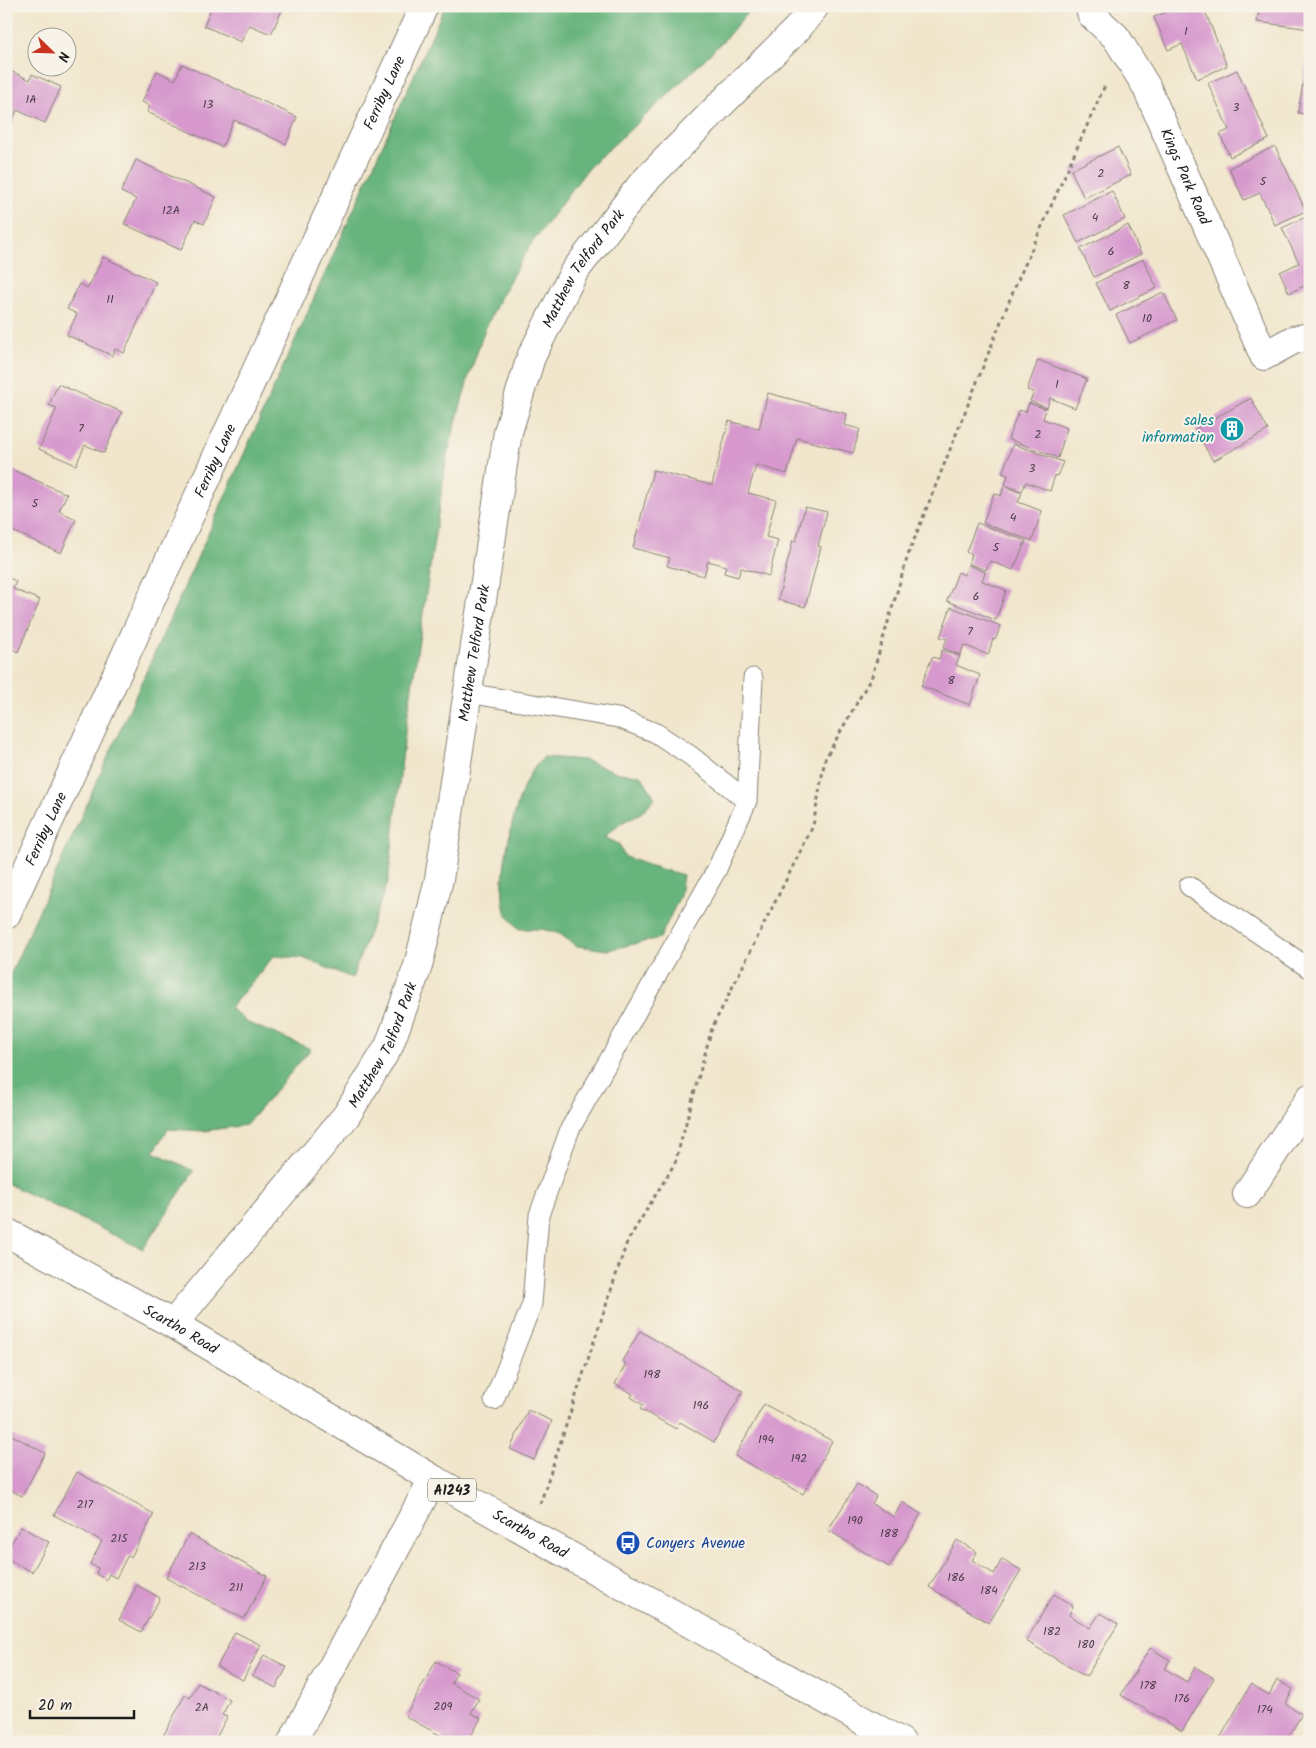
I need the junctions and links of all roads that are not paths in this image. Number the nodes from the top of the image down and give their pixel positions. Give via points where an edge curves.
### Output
1 (424, 6) edge
2 (815, 6) edge
3 (1089, 6) edge
4 (1310, 337) edge
5 (753, 678) dead end
6 (467, 693) junction
7 (748, 801) junction
8 (1189, 886) dead end
9 (6, 915) edge
10 (1310, 969) edge
11 (1310, 1098) edge
12 (1247, 1194) dead end
13 (6, 1232) edge
14 (173, 1324) junction
15 (494, 1400) dead end
16 (433, 1479) junction
17 (292, 1742) edge
18 (901, 1742) edge

1 - 9 street, Ferriby Lane
2 - 6 street, Matthew Telford Park via 797,29 642,184 574,272 531,357 508,432
3 - 4 street, Kings Park Road via 1092,15 1116,37 1146,86 1264,356 1293,340
5 - 7 lane
6 - 7 lane via 618,718 656,733
6 - 14 street, Matthew Telford Park via 439,879 418,966 389,1046 346,1116
7 - 15 lane via 717,870 570,1128 539,1215 532,1304
8 - 10 lane
11 - 12 street
13 - 14 street, Scartho Road / A1243
14 - 16 street, Scartho Road / A1243
16 - 17 street
16 - 18 street, Scartho Road / A1243

